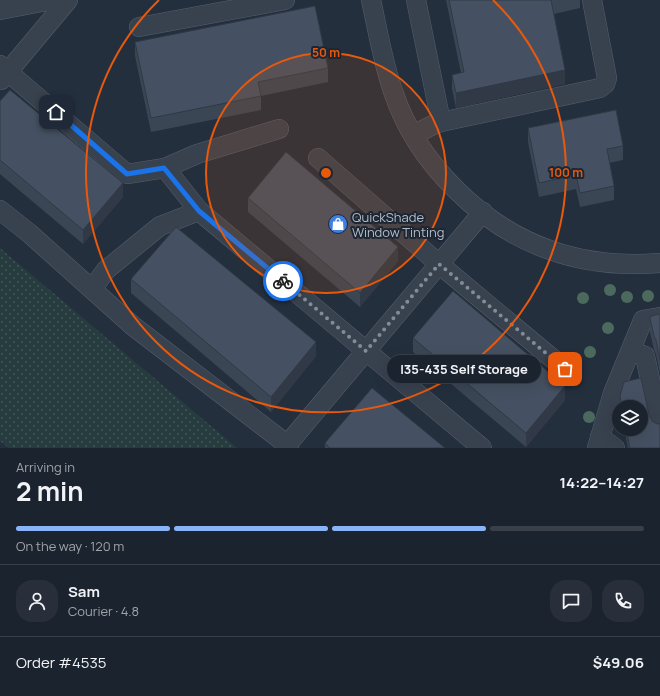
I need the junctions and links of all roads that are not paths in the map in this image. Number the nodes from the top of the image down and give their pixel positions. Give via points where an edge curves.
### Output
1 (52, 0) edge
2 (68, 0) edge
3 (285, 0) edge
4 (371, 0) edge
5 (416, 0) edge
6 (592, 0) edge
7 (0, 10) edge
8 (139, 27) dead end
9 (3, 72) edge
10 (441, 122) junction
11 (279, 129) dead end
12 (413, 135) junction
13 (318, 158) dead end
14 (164, 168) junction
15 (0, 210) edge
16 (199, 211) junction
17 (483, 212) junction
18 (439, 264) junction
19 (660, 264) edge
20 (92, 290) junction
21 (660, 317) edge
22 (366, 351) junction
23 (631, 351) junction
24 (565, 369) dead end
25 (660, 427) edge
26 (598, 443) edge
27 (288, 447) edge
28 (482, 448) edge
29 (615, 448) edge

1 - 7 street
2 - 9 street
3 - 8 street
4 - 12 street via 394,94
5 - 10 street
6 - 10 street via 606,71 605,84 593,90
9 - 14 street via 127,174
10 - 12 street
11 - 14 street via 197,154
12 - 17 street via 450,185
13 - 18 street
14 - 16 street
15 - 20 street
16 - 20 street via 160,226 106,270
16 - 22 street
17 - 18 street
17 - 19 street via 527,241 574,258 603,263
18 - 22 street
18 - 24 street
20 - 27 street via 133,326
21 - 23 street via 644,320
22 - 27 street
22 - 28 street
23 - 25 street via 645,356
23 - 26 street via 613,393
26 - 29 street

